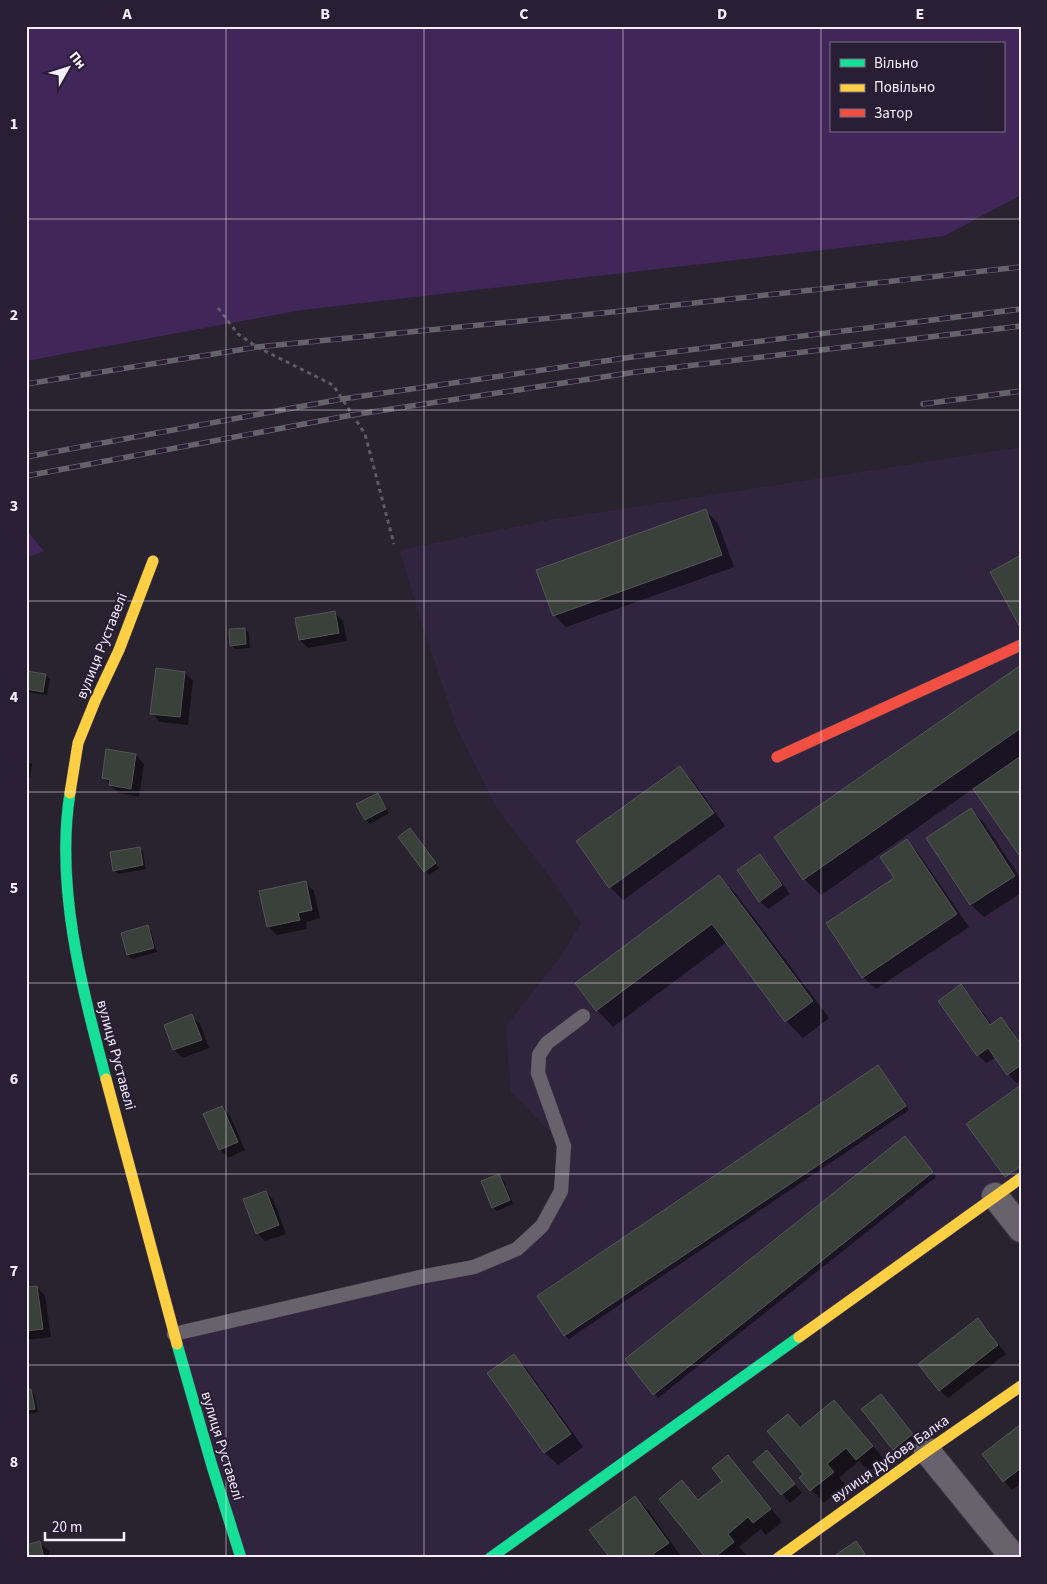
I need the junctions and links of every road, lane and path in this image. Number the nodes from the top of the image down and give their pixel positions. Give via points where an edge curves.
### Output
1 (218, 308) dead end
2 (394, 544) dead end
3 (153, 561) dead end
4 (1021, 645) edge
5 (777, 757) dead end
6 (583, 1016) dead end
7 (1021, 1178) edge
8 (996, 1196) junction
9 (1021, 1230) edge
10 (174, 1334) junction
11 (1021, 1386) edge
12 (927, 1451) junction
13 (241, 1558) edge
14 (490, 1558) edge
15 (778, 1558) edge
16 (1013, 1558) edge

1 - 2 path via 238,334 333,385 365,434
3 - 10 street, вулиця Руставелі via 78,743 66,817 66,862 72,931 88,1009
4 - 5 street
6 - 10 lane via 547,1043 539,1055 538,1073 564,1146 561,1191 542,1226 517,1249 474,1267
7 - 8 street
8 - 9 street
8 - 14 street
10 - 13 street, вулиця Руставелі
11 - 12 street, вулиця Дубова Балка
12 - 15 street, вулиця Дубова Балка
12 - 16 street

